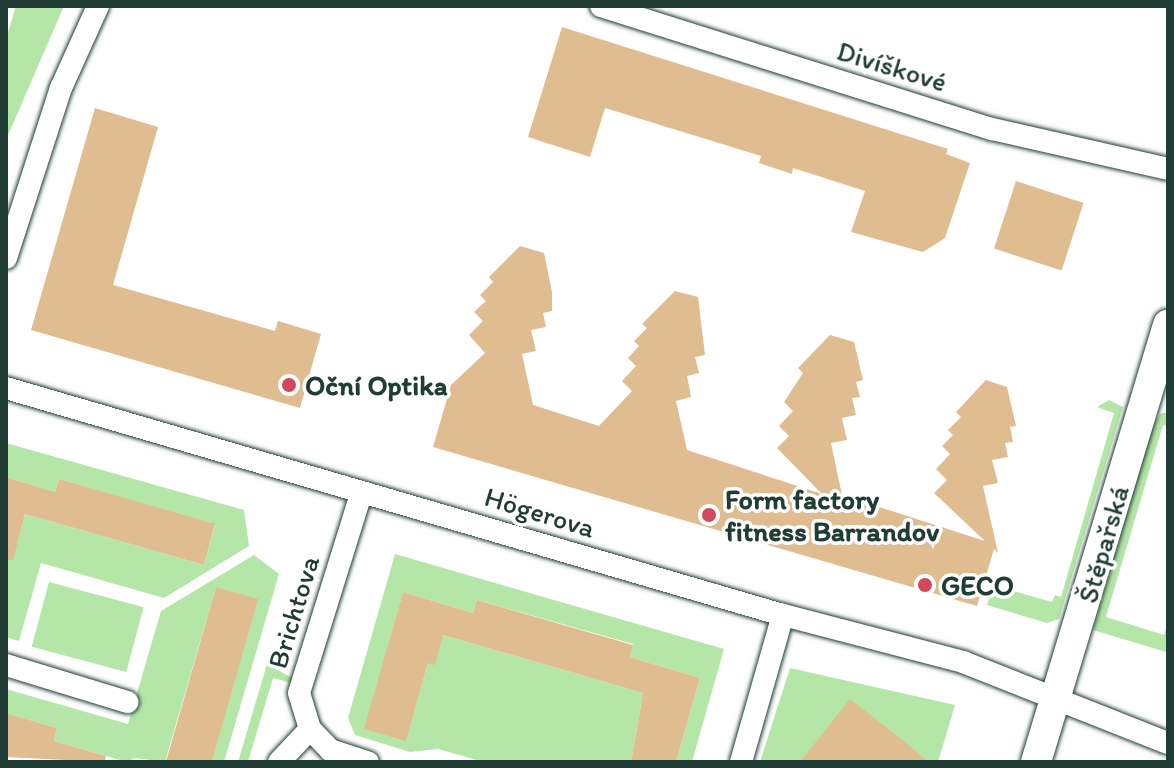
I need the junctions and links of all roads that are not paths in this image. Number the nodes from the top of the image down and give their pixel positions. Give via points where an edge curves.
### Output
1 (98, 6) edge
2 (601, 6) edge
3 (1168, 169) edge
4 (6, 258) edge
5 (1168, 325) edge
6 (6, 388) edge
7 (361, 494) junction
8 (783, 615) junction
9 (6, 665) edge
10 (1055, 696) junction
11 (127, 702) dead end
12 (310, 729) junction
13 (1168, 743) edge
14 (279, 762) edge
15 (368, 762) edge
16 (741, 762) edge
17 (1036, 762) edge

1 - 4 street via 61,88
2 - 3 street, Divíškové via 992,129
5 - 10 street, Štěpařská
6 - 7 street, Högerova
7 - 8 street, Högerova
7 - 12 street, Brichtova via 299,693
8 - 10 street, Högerova via 963,662
8 - 16 street
9 - 11 street
10 - 13 street, Högerova
10 - 17 street, Štěpařská
12 - 14 street
12 - 15 street via 330,750

